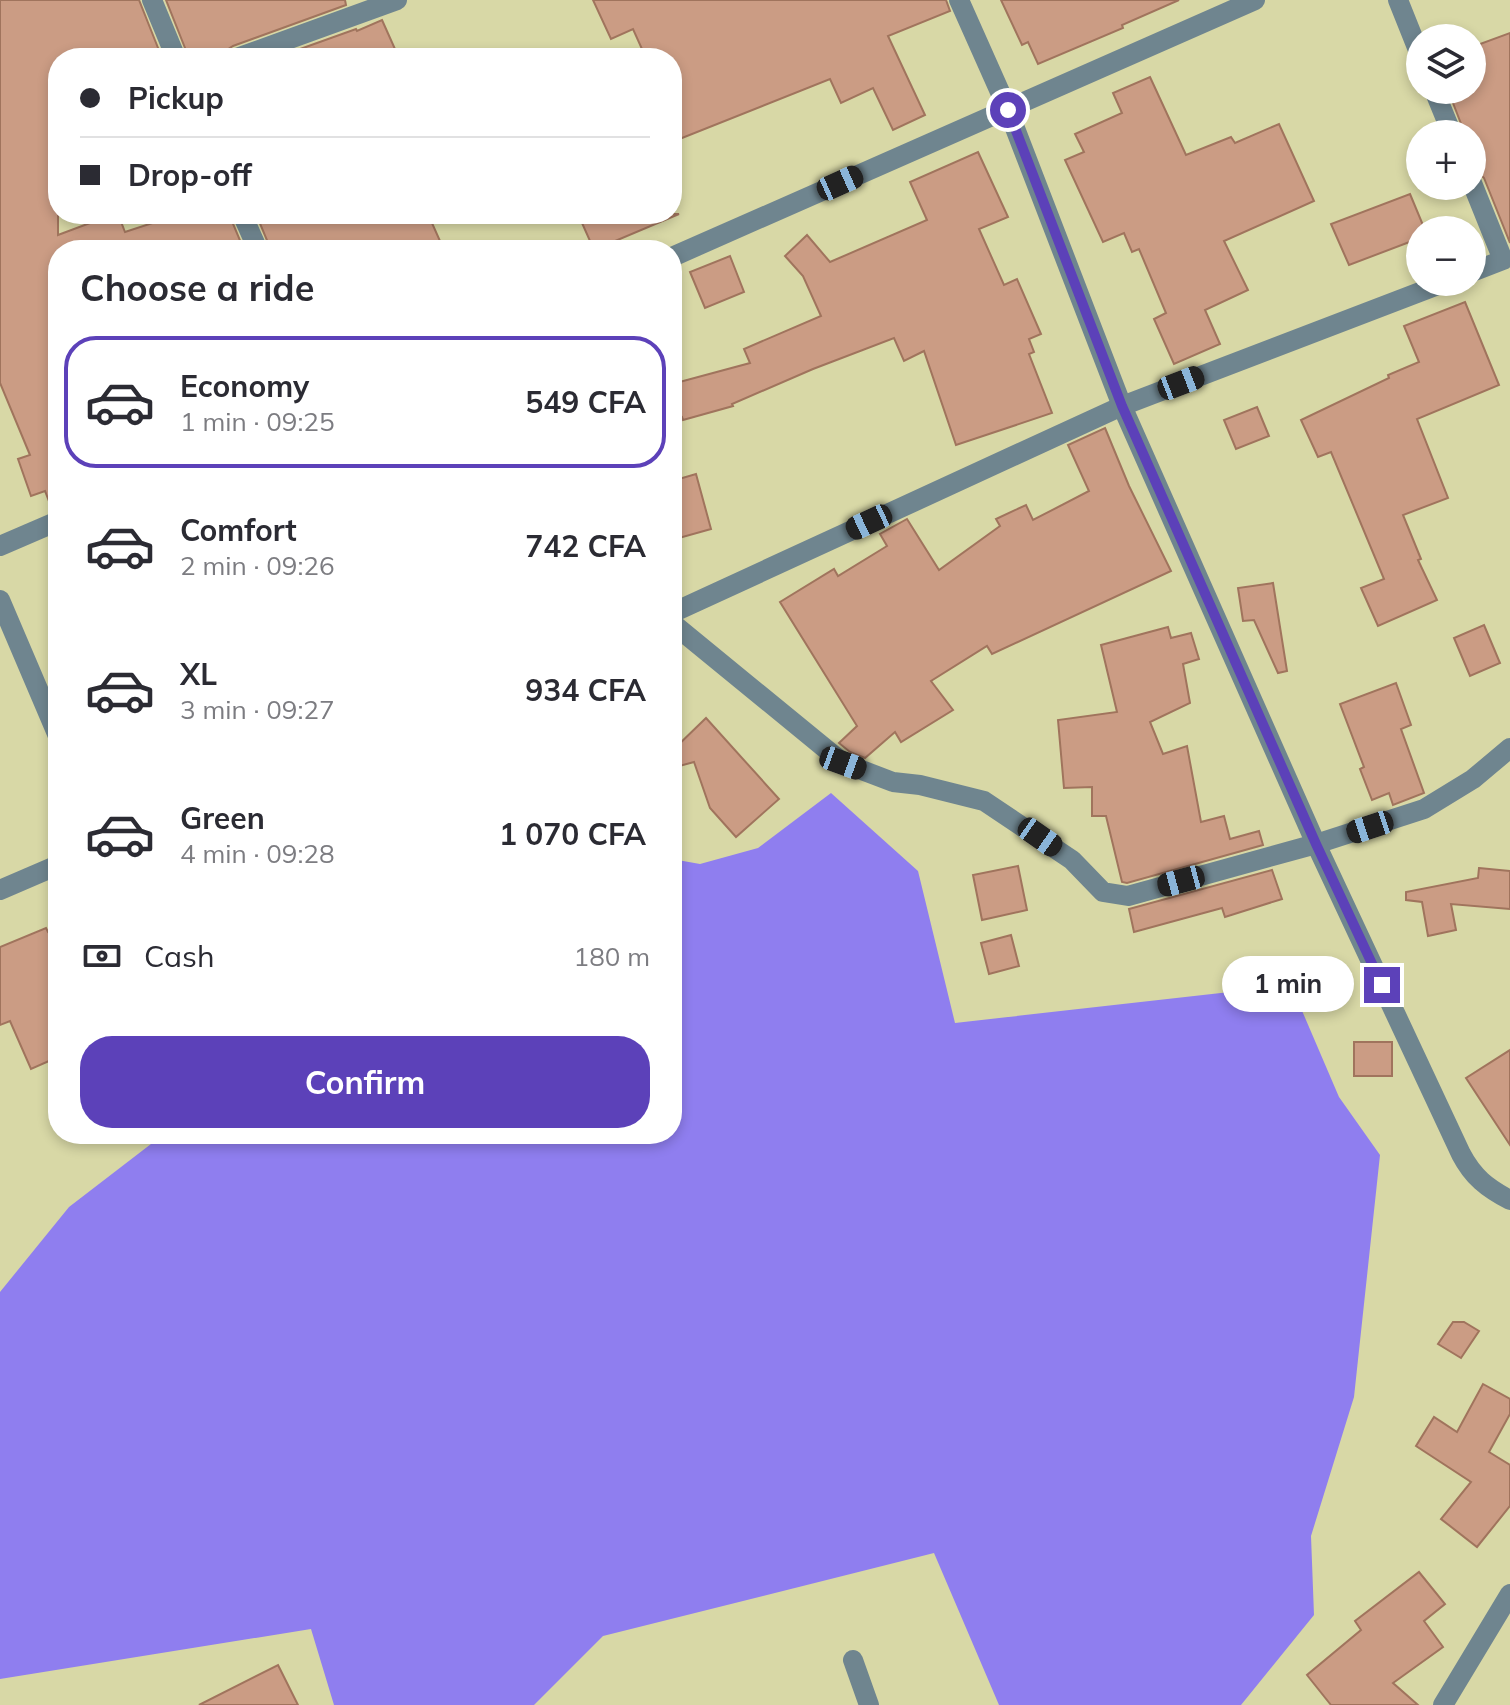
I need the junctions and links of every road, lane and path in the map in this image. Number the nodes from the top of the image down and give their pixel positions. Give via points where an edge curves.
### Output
1 (152, 0) edge
2 (397, 0) edge
3 (959, 0) edge
4 (1255, 0) edge
5 (1398, 0) edge
6 (1408, 24) edge
7 (172, 48) edge
8 (265, 48) edge
9 (1008, 110) junction
10 (1479, 200) edge
11 (682, 253) edge
12 (1508, 265) edge
13 (1486, 269) edge
14 (1409, 296) edge
15 (1122, 406) junction
16 (48, 525) edge
17 (0, 546) edge
18 (0, 600) edge
19 (682, 608) edge
20 (682, 631) edge
21 (48, 713) edge
22 (1510, 748) edge
23 (1316, 844) junction
24 (48, 869) edge
25 (0, 890) edge
26 (1510, 1200) edge
27 (1510, 1594) edge
28 (853, 1660) dead end
29 (869, 1705) edge
30 (1443, 1705) edge

1 - 7 street
2 - 8 street
3 - 9 street
4 - 9 street
5 - 6 street
9 - 11 street
9 - 15 street
10 - 12 street
12 - 13 street
14 - 15 street
15 - 19 street
15 - 23 street
16 - 17 street
18 - 21 street
20 - 23 street via 843,763 893,782 984,801 1072,860 1103,892 1128,896
22 - 23 street via 1424,809
23 - 26 street via 1472,1175
24 - 25 street
27 - 30 street
28 - 29 street

